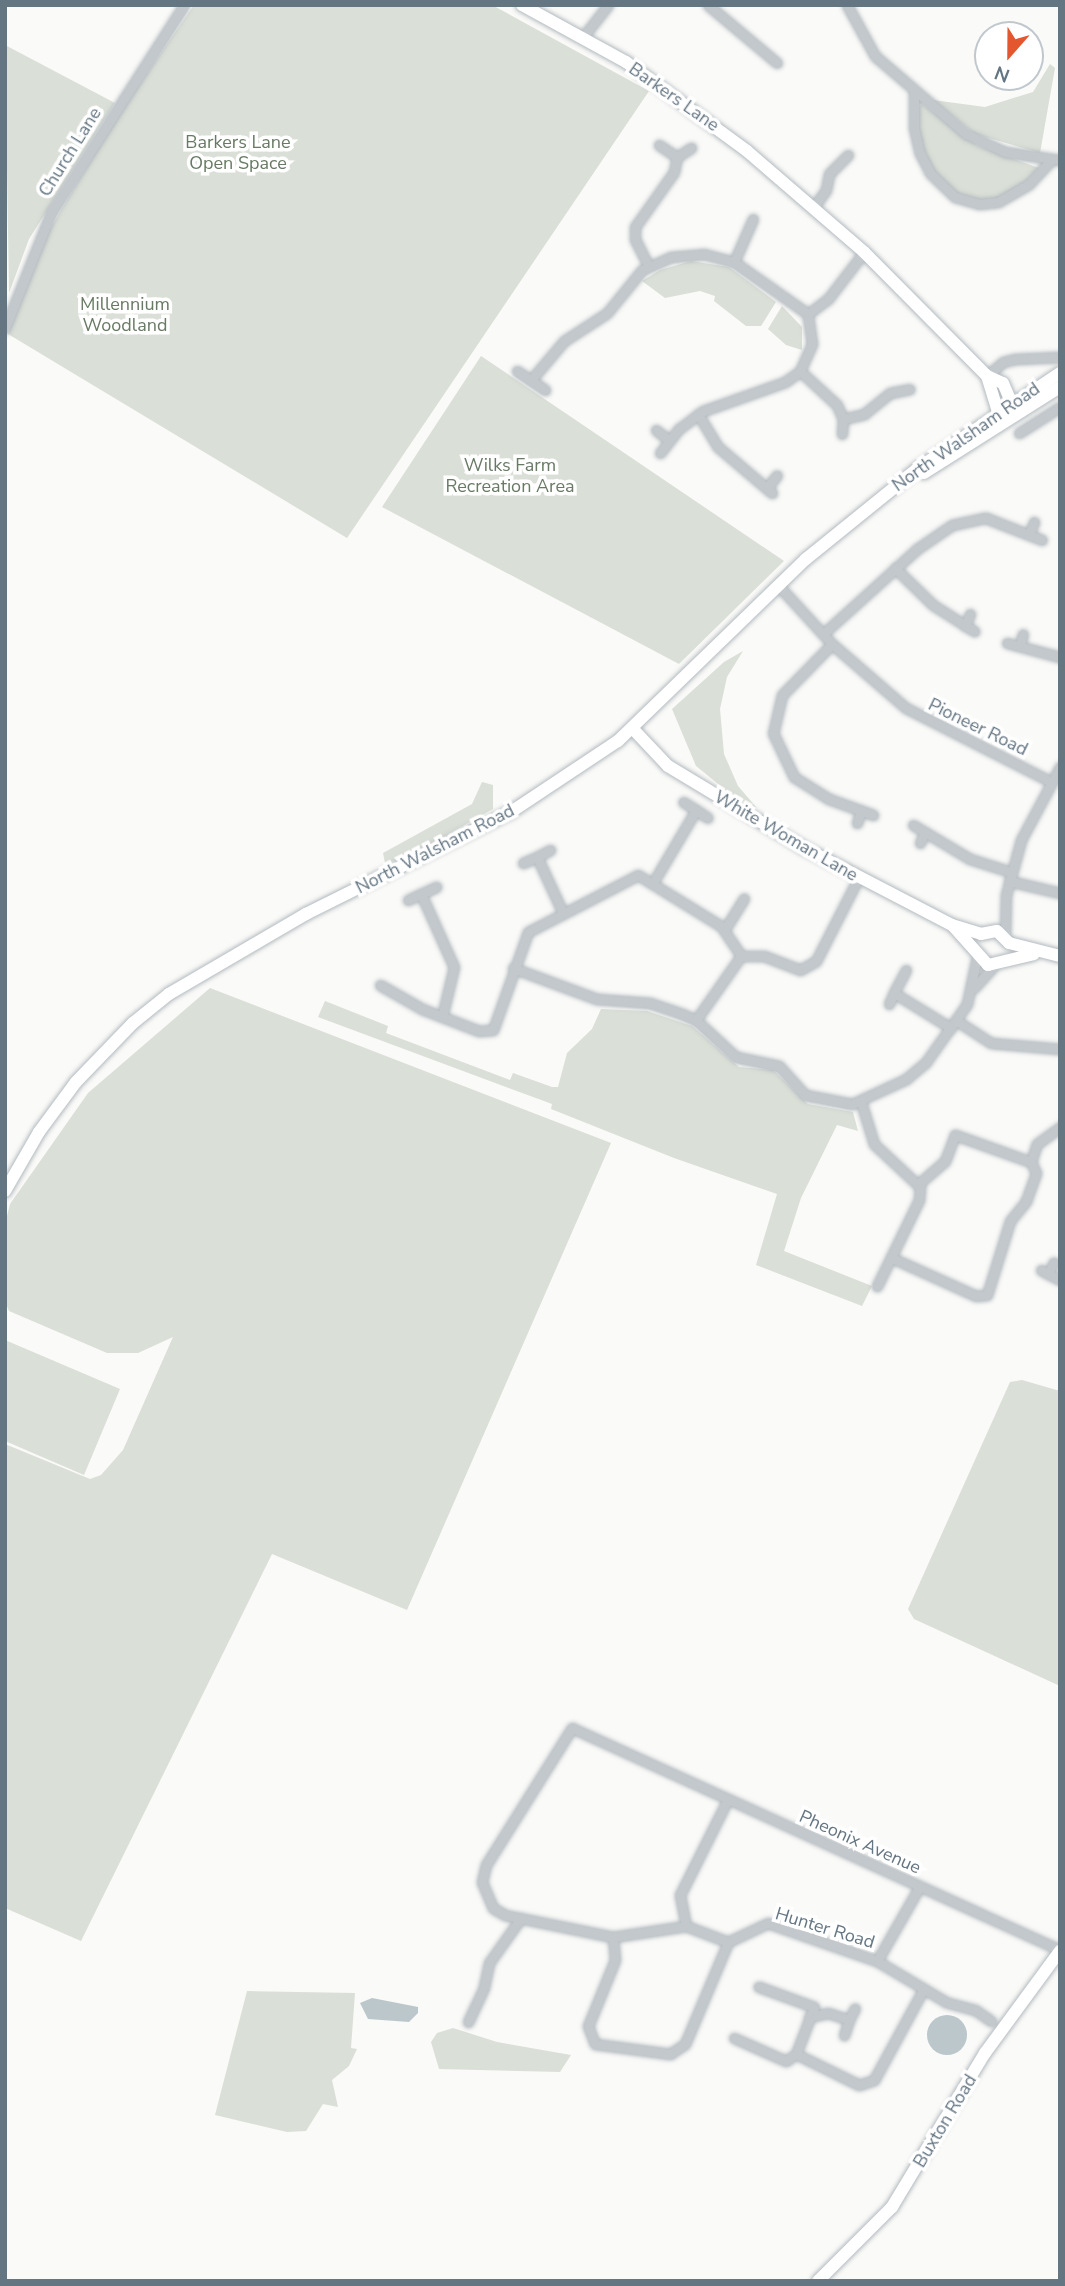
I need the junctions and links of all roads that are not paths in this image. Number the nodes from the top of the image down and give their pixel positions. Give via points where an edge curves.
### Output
1 (184, 5) edge
2 (522, 5) edge
3 (608, 5) edge
4 (708, 5) edge
5 (847, 5) edge
6 (583, 37) junction
7 (777, 63) dead end
8 (914, 91) junction
9 (659, 145) dead end
10 (691, 148) dead end
11 (848, 155) dead end
12 (677, 158) junction
13 (1055, 160) edge
14 (813, 208) junction
15 (753, 219) dead end
16 (864, 252) junction
17 (734, 262) junction
18 (648, 265) junction
19 (808, 314) junction
20 (5, 328) edge
21 (1060, 357) edge
22 (517, 371) dead end
23 (800, 371) junction
24 (1060, 373) edge
25 (987, 376) junction
26 (531, 380) junction
27 (1060, 387) edge
28 (910, 389) dead end
29 (545, 390) dead end
30 (1013, 401) junction
31 (1060, 407) edge
32 (998, 412) junction
33 (698, 414) junction
34 (1013, 417) junction
35 (844, 419) junction
36 (656, 430) dead end
37 (1019, 433) dead end
38 (842, 434) dead end
39 (669, 440) junction
40 (660, 453) dead end
41 (777, 475) dead end
42 (873, 503) junction
43 (1034, 522) dead end
44 (1028, 534) junction
45 (1042, 540) dead end
46 (895, 568) junction
47 (777, 584) junction
48 (970, 614) dead end
49 (965, 626) junction
50 (974, 631) dead end
51 (822, 634) junction
52 (1023, 634) dead end
53 (1007, 643) dead end
54 (832, 644) junction
55 (1020, 645) junction
56 (1060, 657) edge
57 (633, 729) junction
58 (1060, 767) edge
59 (1049, 781) junction
60 (683, 802) dead end
61 (696, 810) junction
62 (861, 811) junction
63 (873, 815) dead end
64 (708, 818) dead end
65 (857, 822) dead end
66 (913, 825) dead end
67 (925, 832) junction
68 (920, 843) dead end
69 (550, 850) dead end
70 (537, 857) junction
71 (523, 863) dead end
72 (859, 877) junction
73 (1010, 877) junction
74 (654, 881) junction
75 (436, 887) dead end
76 (1060, 893) edge
77 (421, 894) junction
78 (1006, 895) junction
79 (744, 899) dead end
80 (408, 900) dead end
81 (563, 913) junction
82 (952, 925) junction
83 (725, 929) junction
84 (985, 933) junction
85 (1007, 940) junction
86 (1041, 953) junction
87 (976, 954) junction
88 (741, 956) junction
89 (1060, 956) edge
90 (1000, 963) junction
91 (513, 968) junction
92 (906, 970) dead end
93 (380, 985) dead end
94 (973, 990) junction
95 (894, 993) junction
96 (889, 1004) dead end
97 (442, 1017) junction
98 (696, 1020) junction
99 (954, 1024) junction
100 (1060, 1048) edge
101 (861, 1102) junction
102 (1060, 1127) edge
103 (1031, 1162) junction
104 (919, 1184) junction
105 (5, 1191) edge
106 (892, 1258) junction
107 (1054, 1262) dead end
108 (1060, 1280) edge
109 (877, 1286) dead end
110 (728, 1799) junction
111 (920, 1886) junction
112 (521, 1918) junction
113 (686, 1926) junction
114 (613, 1937) junction
115 (728, 1942) junction
116 (1060, 1951) edge
117 (877, 1961) junction
118 (759, 1987) dead end
119 (923, 1990) junction
120 (855, 2008) dead end
121 (809, 2017) junction
122 (849, 2020) junction
123 (991, 2021) dead end
124 (468, 2022) dead end
125 (844, 2035) dead end
126 (734, 2038) dead end
127 (796, 2054) junction
128 (818, 2281) edge

1 - 20 street, Church Lane via 51,214
2 - 6 street, Barkers Lane
3 - 6 street
4 - 7 street
5 - 8 street via 866,46
6 - 14 street, Barkers Lane via 700,112
8 - 13 street via 984,144
8 - 13 street via 914,128 920,153 930,173 955,197 979,204 998,202 1029,184
9 - 12 street
10 - 12 street
11 - 14 street via 829,174 827,190
12 - 18 street via 674,172 635,226 635,239
14 - 16 street, Barkers Lane
15 - 17 street
16 - 19 street via 828,299
16 - 25 street, Barkers Lane
17 - 18 street via 687,254
17 - 19 street
18 - 26 street via 607,313 564,341
19 - 23 street via 812,344
21 - 25 street, North Walsham Road via 1003,362
22 - 26 street
23 - 33 street via 785,382
23 - 35 street via 831,397
24 - 30 street, North Walsham Road
25 - 30 street, Barkers Lane via 1003,383
25 - 32 street, Barkers Lane
26 - 29 street
27 - 34 street, North Walsham Road
28 - 35 street via 890,393 864,414
30 - 32 street, North Walsham Road
30 - 34 street
31 - 37 street, North Walsham Road
32 - 34 street
32 - 42 street, North Walsham Road
33 - 39 street
33 - 41 street via 718,447 769,491
34 - 42 street, North Walsham Road
35 - 38 street
36 - 39 street
39 - 40 street
42 - 47 street, North Walsham Road
43 - 44 street
44 - 45 street
44 - 46 street via 995,520 969,520 932,538
46 - 49 street via 933,606
46 - 51 street
47 - 51 street, Pioneer Road
47 - 57 street, North Walsham Road
48 - 49 street
49 - 50 street
51 - 54 street, Pioneer Road
52 - 55 street
53 - 55 street
54 - 59 street, Pioneer Road via 906,709
54 - 62 street via 782,695 773,733 794,777 829,799
55 - 56 street
57 - 72 street, White Woman Lane via 682,776
57 - 105 street, North Walsham Road via 511,812 306,914 169,994 133,1023 76,1082 39,1132
58 - 59 street
59 - 73 street
60 - 61 street
61 - 64 street
61 - 74 street
62 - 63 street
62 - 65 street
66 - 67 street
67 - 68 street
67 - 73 street
69 - 70 street
70 - 71 street
70 - 81 street
72 - 82 street, White Woman Lane
72 - 88 street via 811,969 800,970 764,956
73 - 76 street
73 - 78 street
74 - 81 street via 639,875
74 - 83 street
75 - 77 street
77 - 80 street
77 - 97 street via 454,967
78 - 84 street
78 - 85 street
79 - 83 street
81 - 91 street via 528,932
82 - 84 street, White Woman Lane
82 - 87 street, White Woman Lane
83 - 88 street
84 - 85 street, White Woman Lane
84 - 87 street
85 - 86 street, White Woman Lane
85 - 90 street
86 - 89 street, White Woman Lane
86 - 90 street, White Woman Lane
87 - 90 street, White Woman Lane
87 - 94 street
88 - 98 street
90 - 94 street
91 - 97 street via 493,1030 479,1031
91 - 98 street via 597,999 650,1003
92 - 95 street
93 - 97 street via 396,986 412,1005
94 - 99 street
95 - 96 street
95 - 99 street
98 - 101 street via 736,1056 779,1066 805,1096
99 - 100 street via 983,1041
99 - 101 street via 918,1071
101 - 104 street via 874,1144
102 - 103 street via 1037,1144
103 - 104 street via 956,1135 945,1161
103 - 106 street via 1035,1178 1026,1201 1010,1221 987,1295 976,1296
104 - 106 street via 919,1200
106 - 109 street
107 - 108 street via 1045,1272
110 - 111 street, Pheonix Avenue
110 - 112 street, Pheonix Avenue via 572,1728 486,1865 482,1882 493,1908
110 - 113 street via 680,1895
111 - 116 street, Pheonix Avenue
111 - 117 street
112 - 114 street
112 - 124 street via 489,1963 484,1987 466,2009
113 - 114 street
113 - 115 street
114 - 115 street via 615,1960 588,2026 595,2044 670,2054 685,2044
115 - 117 street, Hunter Road via 768,1923
116 - 128 street, Buxton Road via 985,2053 892,2207
117 - 119 street, Hunter Road
118 - 121 street via 814,2007
119 - 123 street, Hunter Road
119 - 127 street via 874,2080 859,2085
120 - 122 street
121 - 122 street via 828,2013
121 - 127 street
122 - 125 street
126 - 127 street via 786,2061

